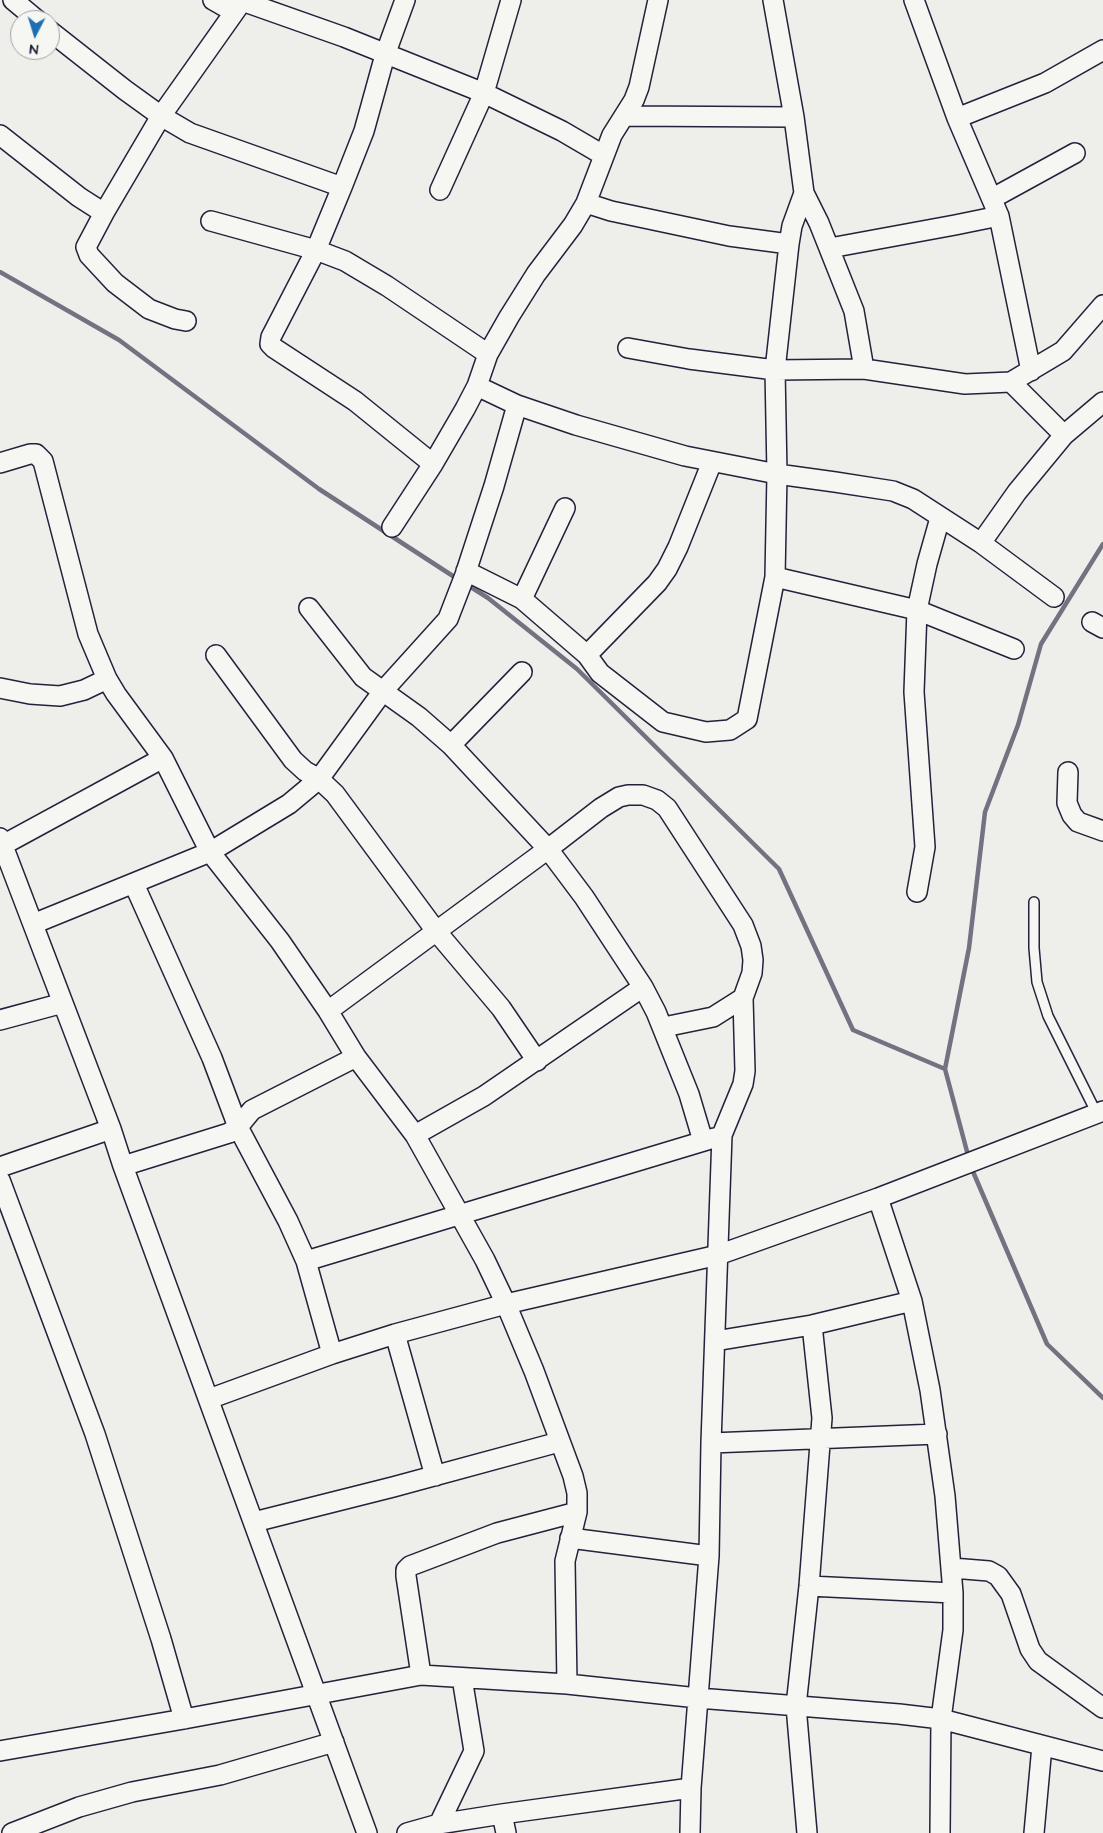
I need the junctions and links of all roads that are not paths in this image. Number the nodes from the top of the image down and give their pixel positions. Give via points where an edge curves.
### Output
1 (13, 0) edge
2 (213, 0) edge
3 (405, 0) edge
4 (511, 0) edge
5 (658, 0) edge
6 (773, 0) edge
7 (914, 0) edge
8 (240, 5) edge
9 (25, 10) edge
10 (60, 39) edge
11 (1103, 50) edge
12 (385, 55) junction
13 (484, 93) junction
14 (161, 116) junction
15 (624, 116) junction
16 (794, 117) junction
17 (958, 118) junction
18 (0, 135) edge
19 (1075, 153) dead end
20 (603, 155) junction
21 (342, 187) junction
22 (440, 190) dead end
23 (804, 193) junction
24 (586, 203) junction
25 (996, 207) junction
26 (104, 213) junction
27 (211, 221) dead end
28 (789, 244) junction
29 (830, 248) junction
30 (316, 250) junction
31 (1103, 305) edge
32 (186, 321) dead end
33 (628, 348) dead end
34 (488, 354) junction
35 (864, 369) junction
36 (775, 370) junction
37 (1031, 371) junction
38 (1011, 382) junction
39 (477, 386) junction
40 (1103, 402) edge
41 (517, 405) junction
42 (1064, 435) junction
43 (712, 462) junction
44 (0, 463) edge
45 (433, 464) junction
46 (777, 474) junction
47 (565, 508) dead end
48 (940, 518) junction
49 (392, 527) dead end
50 (981, 542) junction
51 (465, 573) junction
52 (775, 577) junction
53 (1054, 597) dead end
54 (522, 599) junction
55 (309, 608) dead end
56 (916, 610) junction
57 (1014, 649) dead end
58 (216, 654) dead end
59 (587, 655) junction
60 (522, 672) dead end
61 (108, 679) junction
62 (0, 688) edge
63 (383, 691) junction
64 (451, 745) junction
65 (163, 758) junction
66 (1068, 772) dead end
67 (319, 779) junction
68 (1103, 832) edge
69 (2, 842) edge
70 (548, 849) junction
71 (210, 852) junction
72 (134, 884) junction
73 (917, 892) dead end
74 (1034, 902) dead end
75 (33, 924) junction
76 (436, 931) junction
77 (643, 987) junction
78 (743, 998) junction
79 (63, 1003) junction
80 (328, 1011) junction
81 (0, 1020) edge
82 (664, 1027) junction
83 (356, 1057) junction
84 (537, 1061) junction
85 (1100, 1112) edge
86 (238, 1127) junction
87 (112, 1129) junction
88 (415, 1135) junction
89 (722, 1135) junction
90 (703, 1141) junction
91 (0, 1166) edge
92 (124, 1166) junction
93 (0, 1180) edge
94 (878, 1198) junction
95 (460, 1215) junction
96 (718, 1255) junction
97 (306, 1261) junction
98 (912, 1301) junction
99 (506, 1304) junction
100 (812, 1325) junction
101 (395, 1334) junction
102 (715, 1341) junction
103 (332, 1354) junction
104 (209, 1399) junction
105 (936, 1434) junction
106 (820, 1439) junction
107 (559, 1442) junction
108 (711, 1443) junction
109 (435, 1476) junction
110 (578, 1512) junction
111 (254, 1522) junction
112 (570, 1538) junction
113 (709, 1556) junction
114 (952, 1568) junction
115 (809, 1586) junction
116 (953, 1593) junction
117 (421, 1675) junction
118 (462, 1678) junction
119 (567, 1684) junction
120 (317, 1695) junction
121 (698, 1698) junction
122 (796, 1706) junction
123 (1103, 1708) edge
124 (184, 1719) junction
125 (941, 1720) junction
126 (334, 1742) junction
127 (1042, 1746) junction
128 (0, 1751) edge
129 (1103, 1761) edge
130 (691, 1788) junction
131 (502, 1814) junction
132 (439, 1824) junction
133 (12, 1833) edge
134 (366, 1833) edge
135 (407, 1833) edge
136 (506, 1833) edge
137 (690, 1833) edge
138 (807, 1833) edge
139 (940, 1833) edge
140 (1034, 1833) edge

1 - 9 street
2 - 8 street
3 - 12 street
4 - 13 street
5 - 15 street via 639,86
6 - 16 street
7 - 17 street
8 - 12 street via 344,37
8 - 14 street
10 - 14 street
11 - 17 street via 1045,83
12 - 13 street
12 - 21 street via 364,131
13 - 20 street
13 - 22 street
14 - 21 street via 190,134
14 - 26 street
15 - 16 street
15 - 20 street
16 - 23 street
17 - 25 street
18 - 26 street via 79,198
19 - 25 street
20 - 24 street
21 - 30 street
23 - 28 street
23 - 29 street
24 - 28 street via 729,236
24 - 34 street via 536,274
25 - 29 street via 955,225
25 - 37 street
26 - 32 street via 86,247 89,255 115,283 148,309
27 - 30 street
28 - 36 street
29 - 35 street via 854,311
30 - 34 street via 345,261 387,286
30 - 45 street via 270,344 355,401
31 - 37 street via 1063,350
33 - 36 street
34 - 39 street
35 - 36 street
35 - 38 street via 965,384
36 - 46 street
37 - 38 street
38 - 42 street
39 - 41 street
39 - 45 street
40 - 42 street
41 - 43 street via 576,425
41 - 51 street
42 - 50 street
43 - 46 street
43 - 59 street via 667,569
44 - 61 street via 30,454 36,454 42,461 88,634
45 - 49 street
46 - 48 street via 893,492 913,499
46 - 52 street
47 - 54 street
48 - 50 street
48 - 56 street
50 - 53 street
51 - 54 street
51 - 63 street via 445,623
52 - 56 street
52 - 59 street via 747,720 730,730 706,732 664,722 600,673
54 - 59 street
55 - 63 street via 363,677
56 - 57 street
56 - 73 street via 914,692 925,847
58 - 67 street via 293,760
60 - 64 street
61 - 62 street via 60,696
61 - 65 street
63 - 64 street
63 - 67 street
64 - 70 street
65 - 69 street
65 - 71 street
66 - 68 street via 1067,803 1072,815 1078,822
67 - 71 street via 290,804
67 - 76 street via 335,794
69 - 75 street
70 - 76 street
70 - 77 street
70 - 78 street via 619,797 642,795 657,800 667,808 743,926 753,960
71 - 72 street
71 - 80 street via 280,941
72 - 75 street
72 - 86 street via 212,1058
74 - 85 lane via 1037,982 1048,1016
75 - 79 street
76 - 80 street
76 - 84 street via 501,1008
77 - 82 street
77 - 84 street
78 - 82 street via 713,1016
78 - 89 street via 745,1071 743,1084
79 - 81 street
79 - 87 street
80 - 83 street
82 - 90 street
83 - 86 street via 252,1110
83 - 88 street
84 - 88 street
85 - 94 street
86 - 92 street
86 - 97 street
87 - 91 street
87 - 92 street
88 - 95 street
89 - 90 street
89 - 96 street
90 - 95 street
92 - 104 street
93 - 124 street via 95,1434
94 - 96 street
94 - 98 street
95 - 97 street
95 - 99 street
96 - 99 street
96 - 102 street
97 - 103 street
98 - 100 street
98 - 105 street
99 - 101 street
99 - 107 street
100 - 102 street
100 - 106 street via 821,1400
101 - 103 street
101 - 109 street
102 - 108 street
103 - 104 street
104 - 111 street
105 - 106 street
105 - 114 street
106 - 108 street
106 - 115 street
107 - 109 street
107 - 110 street via 575,1484
108 - 113 street
109 - 111 street
110 - 112 street
110 - 117 street via 497,1533 406,1570
111 - 120 street
112 - 113 street
112 - 119 street via 565,1561
113 - 121 street
114 - 116 street
114 - 123 street via 998,1576 1011,1594 1030,1649 1038,1661
115 - 116 street
115 - 122 street
116 - 125 street via 953,1630
117 - 118 street
117 - 120 street
118 - 119 street
118 - 132 street via 474,1751
119 - 121 street
120 - 124 street
120 - 126 street
121 - 122 street
121 - 130 street
122 - 125 street
122 - 138 street
124 - 128 street
125 - 127 street
125 - 139 street
126 - 133 street via 220,1776 132,1792 88,1804
126 - 134 street
127 - 129 street
127 - 140 street
130 - 131 street
130 - 137 street
131 - 132 street
131 - 136 street
132 - 135 street

